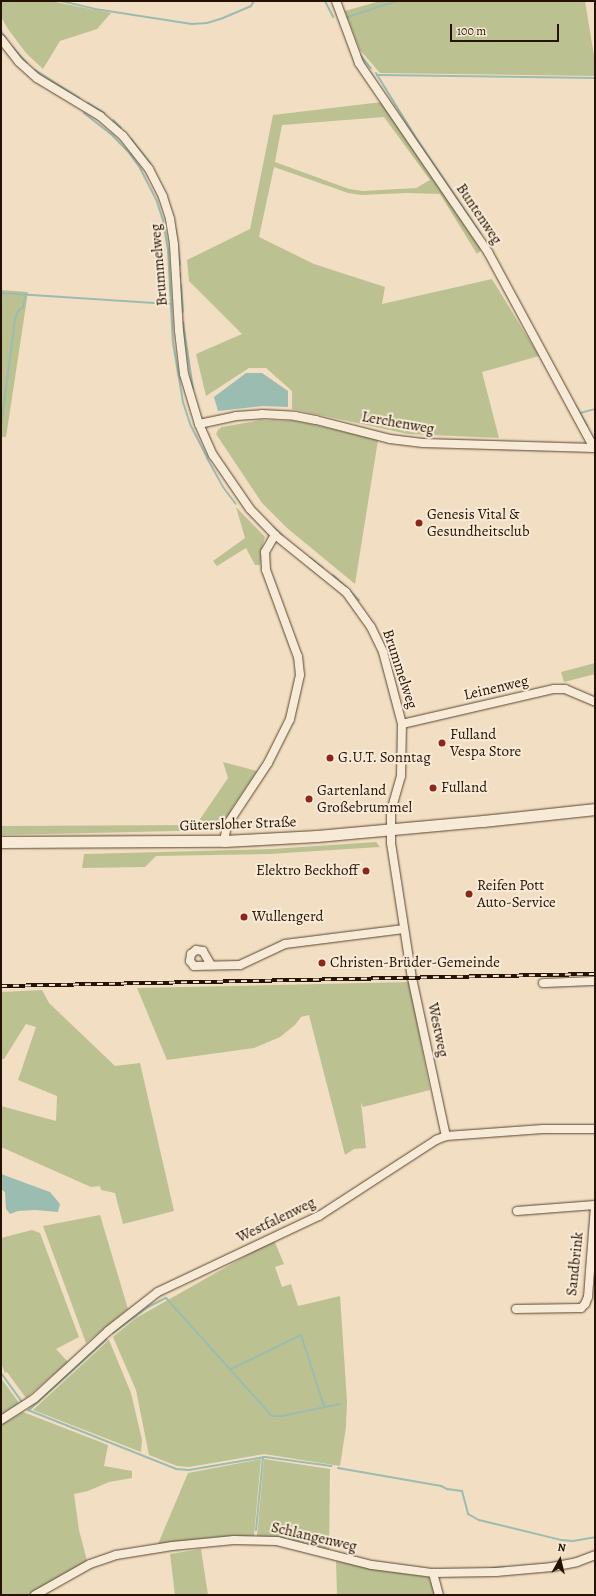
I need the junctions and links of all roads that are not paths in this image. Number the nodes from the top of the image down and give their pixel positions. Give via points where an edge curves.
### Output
1 (336, 1) edge
2 (1, 39) edge
3 (199, 424) junction
4 (594, 448) edge
5 (275, 535) junction
6 (595, 702) edge
7 (402, 724) junction
8 (595, 809) edge
9 (391, 830) junction
10 (224, 840) junction
11 (1, 842) edge
12 (404, 929) junction
13 (211, 965) dead end
14 (595, 982) edge
15 (543, 983) dead end
16 (595, 1129) edge
17 (446, 1136) junction
18 (595, 1205) edge
19 (517, 1211) dead end
20 (516, 1309) dead end
21 (1, 1420) edge
22 (595, 1555) edge
23 (433, 1573) junction
24 (35, 1595) edge
25 (439, 1595) edge

1 - 4 street, Buntenweg via 359,63 488,252
2 - 3 street, Brummelweg via 19,62 37,78 100,116 123,136 149,169 170,219 181,355
3 - 4 street, Lerchenweg via 236,416 295,416 390,439 423,444
3 - 5 street, Brummelweg via 228,480 250,509
5 - 7 street, Brummelweg via 346,592 371,627 389,671
5 - 10 street via 265,552 266,570 298,657 300,675 290,719 268,763 227,825
6 - 7 street, Leinenweg via 565,689 554,689
7 - 9 street, Brummelweg via 400,776 391,812
8 - 9 main road, Gütersloher Straße
9 - 10 main road, Gütersloher Straße
9 - 12 street, Westweg
10 - 11 main road, Gütersloher Straße
12 - 13 street via 285,944 240,965
12 - 17 street, Westweg
14 - 15 street
16 - 17 street, Westfalenweg via 543,1129
17 - 21 street, Westfalenweg via 318,1216 158,1292 108,1331 35,1398
18 - 19 street
18 - 20 street, Sandbrink via 588,1297 585,1304 581,1308
22 - 23 street, Schlangenweg via 564,1566 496,1572
23 - 24 street, Schlangenweg via 372,1565 277,1541 234,1540 172,1546 116,1556 90,1564
23 - 25 street

